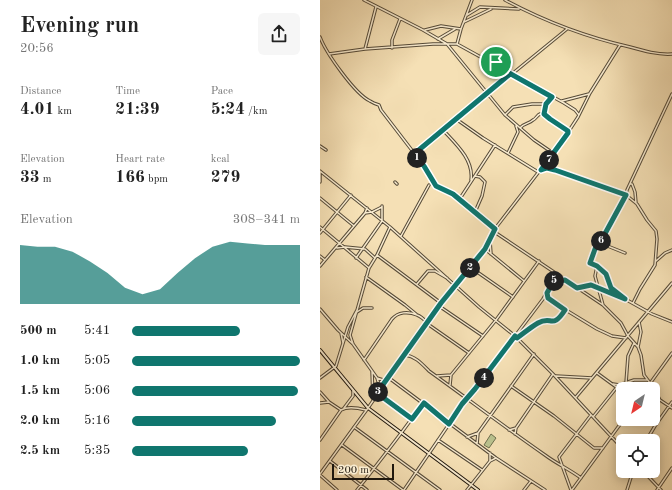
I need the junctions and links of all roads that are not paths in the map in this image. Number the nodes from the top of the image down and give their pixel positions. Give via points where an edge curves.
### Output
1 (364, 0) edge
2 (472, 0) edge
3 (505, 0) edge
4 (369, 1) edge
5 (376, 6) junction
6 (492, 8) junction
7 (520, 9) junction
8 (467, 15) junction
9 (400, 19) junction
10 (464, 22) junction
11 (456, 29) junction
12 (461, 29) junction
13 (567, 29) junction
14 (423, 30) junction
15 (320, 37) edge
16 (438, 39) junction
17 (447, 44) junction
18 (457, 44) junction
19 (620, 45) junction
20 (392, 48) junction
21 (366, 49) junction
22 (498, 52) dead end
23 (329, 54) junction
24 (672, 54) edge
25 (500, 58) junction
26 (493, 64) junction
27 (502, 69) junction
28 (510, 74) junction
29 (488, 94) junction
30 (589, 94) junction
31 (672, 94) edge
32 (552, 97) junction
33 (561, 101) junction
34 (546, 104) junction
35 (544, 114) junction
36 (505, 115) junction
37 (579, 115) junction
38 (456, 119) junction
39 (515, 124) junction
40 (520, 128) junction
41 (443, 130) junction
42 (568, 133) junction
43 (495, 145) junction
44 (320, 146) edge
45 (326, 150) dead end
46 (508, 153) junction
47 (553, 153) junction
48 (414, 154) junction
49 (541, 170) junction
50 (320, 171) edge
51 (539, 172) junction
52 (474, 176) junction
53 (471, 181) junction
54 (320, 182) edge
55 (630, 184) junction
56 (429, 185) dead end
57 (351, 195) junction
58 (626, 195) junction
59 (320, 198) edge
60 (459, 200) junction
61 (636, 203) junction
62 (367, 208) junction
63 (333, 209) junction
64 (338, 212) junction
65 (372, 212) junction
66 (474, 212) junction
67 (365, 213) junction
68 (335, 214) junction
69 (382, 221) junction
70 (354, 226) junction
71 (320, 227) edge
72 (390, 227) junction
73 (323, 230) junction
74 (494, 230) junction
75 (320, 233) edge
76 (401, 236) junction
77 (490, 241) junction
78 (340, 243) junction
79 (600, 243) junction
80 (345, 247) junction
81 (336, 248) junction
82 (485, 249) junction
83 (362, 250) junction
84 (672, 250) edge
85 (625, 253) dead end
86 (491, 254) junction
87 (378, 255) junction
88 (320, 256) edge
89 (356, 258) junction
90 (376, 258) junction
91 (325, 261) junction
92 (539, 261) junction
93 (655, 263) junction
94 (320, 266) edge
95 (597, 266) junction
96 (470, 267) junction
97 (369, 268) junction
98 (554, 272) junction
99 (366, 277) junction
100 (449, 279) junction
101 (565, 280) junction
102 (524, 281) junction
103 (553, 282) junction
104 (672, 283) edge
105 (417, 284) junction
106 (456, 285) junction
107 (577, 288) junction
108 (598, 288) junction
109 (547, 293) junction
110 (513, 297) junction
111 (548, 298) junction
112 (543, 299) junction
113 (625, 299) junction
114 (441, 303) junction
115 (633, 303) junction
116 (439, 306) junction
117 (603, 306) junction
118 (358, 308) junction
119 (372, 308) dead end
120 (320, 309) edge
121 (565, 310) junction
122 (648, 312) junction
123 (357, 313) junction
124 (416, 314) junction
125 (496, 320) junction
126 (639, 322) junction
127 (672, 322) edge
128 (427, 323) junction
129 (341, 333) junction
130 (483, 336) junction
131 (515, 336) junction
132 (628, 336) junction
133 (346, 338) junction
134 (517, 338) junction
135 (626, 338) junction
136 (634, 343) junction
137 (343, 344) junction
138 (352, 344) junction
139 (638, 347) junction
140 (320, 350) edge
141 (470, 353) junction
142 (672, 353) edge
143 (534, 354) junction
144 (404, 355) junction
145 (364, 360) junction
146 (335, 368) junction
147 (372, 371) junction
148 (597, 372) junction
149 (554, 374) junction
150 (451, 375) junction
151 (436, 376) junction
152 (556, 376) junction
153 (320, 378) edge
154 (377, 378) junction
155 (388, 378) junction
156 (592, 378) junction
157 (647, 380) joint
158 (386, 381) junction
159 (626, 382) edge
160 (629, 382) edge
161 (651, 382) edge
162 (613, 384) junction
163 (616, 385) edge
164 (450, 386) junction
165 (511, 386) junction
166 (616, 387) edge
167 (380, 388) junction
168 (616, 389) edge
169 (353, 390) junction
170 (320, 392) edge
171 (377, 393) junction
172 (576, 397) junction
173 (467, 398) junction
174 (373, 399) junction
175 (660, 400) edge
176 (329, 402) junction
177 (534, 402) junction
178 (672, 402) edge
179 (320, 403) edge
180 (424, 403) junction
181 (669, 406) junction
182 (344, 408) junction
183 (672, 408) edge
184 (367, 409) junction
185 (341, 410) junction
186 (591, 415) junction
187 (490, 416) junction
188 (593, 417) junction
189 (412, 419) junction
190 (494, 419) junction
191 (487, 420) junction
192 (449, 424) junction
193 (619, 426) edge
194 (354, 427) junction
195 (516, 428) junction
196 (509, 430) junction
197 (478, 433) junction
198 (402, 434) junction
199 (515, 434) junction
200 (650, 434) edge
201 (576, 435) junction
202 (467, 436) junction
203 (612, 436) junction
204 (320, 440) edge
205 (438, 440) junction
206 (616, 441) edge
207 (477, 444) junction
208 (342, 445) junction
209 (603, 448) junction
210 (387, 451) junction
211 (490, 453) junction
212 (428, 454) junction
213 (496, 458) junction
214 (330, 461) junction
215 (490, 461) junction
216 (562, 466) junction
217 (320, 467) edge
218 (672, 468) edge
219 (374, 469) junction
220 (323, 470) junction
221 (482, 470) junction
222 (320, 474) edge
223 (416, 474) junction
224 (581, 478) junction
225 (630, 478) edge
226 (650, 478) edge
227 (531, 481) junction
228 (361, 485) junction
229 (471, 485) junction
230 (659, 488) junction
231 (334, 489) edge
232 (337, 490) edge
233 (357, 490) edge
234 (367, 490) edge
235 (404, 490) edge
236 (440, 490) edge
237 (467, 490) edge
238 (478, 490) edge
239 (524, 490) edge
240 (545, 490) edge
241 (572, 490) edge
242 (626, 490) edge
243 (658, 490) edge
244 (661, 490) edge

1 - 4 street
2 - 8 street
3 - 7 street
4 - 5 street
5 - 9 street
5 - 21 street
6 - 7 street
6 - 8 street via 480,7
6 - 10 street
7 - 13 street
8 - 10 street
9 - 14 street
9 - 20 street via 392,40
10 - 12 street
11 - 12 street
11 - 14 street via 441,26
11 - 16 street
12 - 18 street
13 - 19 street
13 - 28 street
14 - 16 street
15 - 23 street
16 - 17 street
17 - 18 street
17 - 20 street
17 - 29 street
18 - 26 street
19 - 24 street
19 - 30 street
20 - 21 street
21 - 23 street
22 - 25 street
23 - 48 street via 362,95 379,105
25 - 26 street
25 - 27 street
26 - 27 street
27 - 28 street
28 - 29 street
28 - 32 street
29 - 36 street
29 - 38 street
30 - 33 street
30 - 37 street
31 - 55 street
32 - 33 street
32 - 34 street
33 - 37 street
34 - 35 street
34 - 36 street via 512,107
35 - 40 street via 539,114
35 - 42 street
36 - 39 street
37 - 42 street
38 - 41 street
38 - 43 street
39 - 40 street
39 - 46 street via 518,132
40 - 47 street
41 - 48 street
41 - 53 street via 470,163
42 - 47 street
43 - 46 street
43 - 52 street
44 - 45 street
46 - 51 street
47 - 49 street
48 - 60 street via 436,186 453,194
49 - 51 street
49 - 58 street via 555,170
50 - 54 street
50 - 57 street
51 - 74 street
52 - 53 street
52 - 66 street via 486,182
53 - 60 street
55 - 58 street
55 - 61 street via 635,192
56 - 76 street
57 - 62 street
57 - 64 street
58 - 61 street
58 - 79 street
59 - 63 street
60 - 66 street
61 - 93 street via 657,234
62 - 65 street
62 - 67 street
63 - 64 street
63 - 68 street
64 - 68 street
64 - 70 street
65 - 67 street
65 - 69 street
65 - 69 street via 382,206
66 - 74 street
67 - 70 street
68 - 73 street
69 - 72 street
69 - 83 street
70 - 78 street
71 - 73 street
72 - 76 street
72 - 87 street
73 - 75 street
73 - 78 street
74 - 77 street
74 - 82 street
74 - 92 street
76 - 100 street
77 - 82 street
77 - 86 street
78 - 80 street
78 - 81 street
79 - 85 street
79 - 95 street via 590,263
80 - 81 street
80 - 83 street
80 - 89 street
81 - 91 street
82 - 86 street
82 - 96 street
83 - 89 street
83 - 90 street via 365,249
84 - 93 street via 665,252
86 - 102 street
87 - 90 street
87 - 105 street
88 - 91 street
89 - 97 street
90 - 97 street
91 - 94 street
92 - 98 street
92 - 102 street
93 - 115 street
95 - 108 street via 595,276
95 - 113 street via 606,274 611,288
96 - 106 street
96 - 110 street
97 - 99 street
98 - 101 street
98 - 103 street
99 - 118 street
99 - 124 street
100 - 105 street via 435,271 428,271
100 - 106 street
101 - 103 street
101 - 107 street
102 - 110 street
103 - 109 street
104 - 122 street
105 - 114 street
106 - 114 street
106 - 125 street
107 - 108 street via 591,285
107 - 117 street
108 - 113 street
108 - 117 street
109 - 111 street
109 - 112 street
110 - 125 street
111 - 112 street
111 - 121 street
112 - 131 street
113 - 115 street
114 - 116 street
115 - 122 street
116 - 128 street
116 - 130 street
117 - 132 street via 621,324
118 - 123 street
118 - 133 street via 348,327
119 - 123 street via 363,308
120 - 129 street
121 - 134 street via 559,320 539,322
121 - 135 street via 605,333
122 - 126 street
122 - 127 street
123 - 138 street via 350,335
124 - 128 street
124 - 145 street via 396,314
125 - 130 street
125 - 131 street
126 - 132 street
126 - 139 street via 641,332
128 - 141 street
128 - 144 street
129 - 133 street
129 - 137 street
130 - 141 street
131 - 134 street
131 - 173 street
132 - 135 street
132 - 136 street
133 - 137 street
133 - 138 street
134 - 143 street
135 - 148 street
136 - 139 street
136 - 159 street via 628,356
137 - 146 street
138 - 145 street
139 - 157 street
140 - 146 main road
141 - 150 street
142 - 161 street
143 - 149 street
143 - 165 street
144 - 151 street via 411,356
144 - 155 street
145 - 147 street
146 - 153 street
146 - 169 main road
147 - 154 street
147 - 174 street
148 - 156 street
148 - 162 street
149 - 152 street
149 - 177 street
150 - 151 street
150 - 164 street
151 - 164 street
152 - 156 street
152 - 172 street
154 - 158 street
154 - 167 street
155 - 158 street
155 - 180 street
156 - 172 street
157 - 160 street
158 - 167 street
162 - 163 street
162 - 166 street
164 - 173 street
165 - 177 street
165 - 187 street
167 - 171 street
168 - 188 street
169 - 182 street via 353,396
169 - 184 main road
170 - 176 street
171 - 174 street
171 - 189 street
172 - 186 street
173 - 187 street
173 - 192 street
174 - 184 street
175 - 181 street
176 - 179 street
176 - 185 street
177 - 195 street
177 - 201 street
178 - 181 street
180 - 189 street
180 - 192 street
181 - 183 street
181 - 200 street
182 - 184 street
182 - 185 street
184 - 194 street
184 - 198 main road
185 - 204 street
186 - 188 street
186 - 201 street
187 - 190 street
187 - 191 street
188 - 203 street
189 - 198 street
190 - 191 street
190 - 196 street
191 - 197 street
192 - 202 street
192 - 205 street
193 - 203 street
194 - 208 street
194 - 210 street
195 - 196 street
195 - 199 street
196 - 199 street
197 - 202 street
197 - 207 street
198 - 210 street
198 - 212 main road
199 - 216 street
201 - 209 street via 594,448
201 - 216 street via 559,457
202 - 207 street
203 - 206 street
203 - 209 street
205 - 212 street
205 - 221 street
207 - 211 street
208 - 214 street
208 - 219 street
209 - 224 street
210 - 219 street
210 - 223 street
211 - 213 street
211 - 215 street
212 - 223 street
212 - 229 main road
213 - 215 street
213 - 227 street
214 - 220 street
214 - 228 street
215 - 221 street
216 - 224 street
216 - 241 street
217 - 220 street
218 - 230 street
219 - 228 street
219 - 235 street
220 - 222 street
221 - 229 street
222 - 231 street
223 - 235 street
223 - 236 street
224 - 241 street
225 - 242 street
226 - 230 street
227 - 239 street
227 - 240 street
228 - 233 street
228 - 234 street
229 - 237 street
229 - 238 main road
230 - 243 street
230 - 244 street
231 - 232 street

